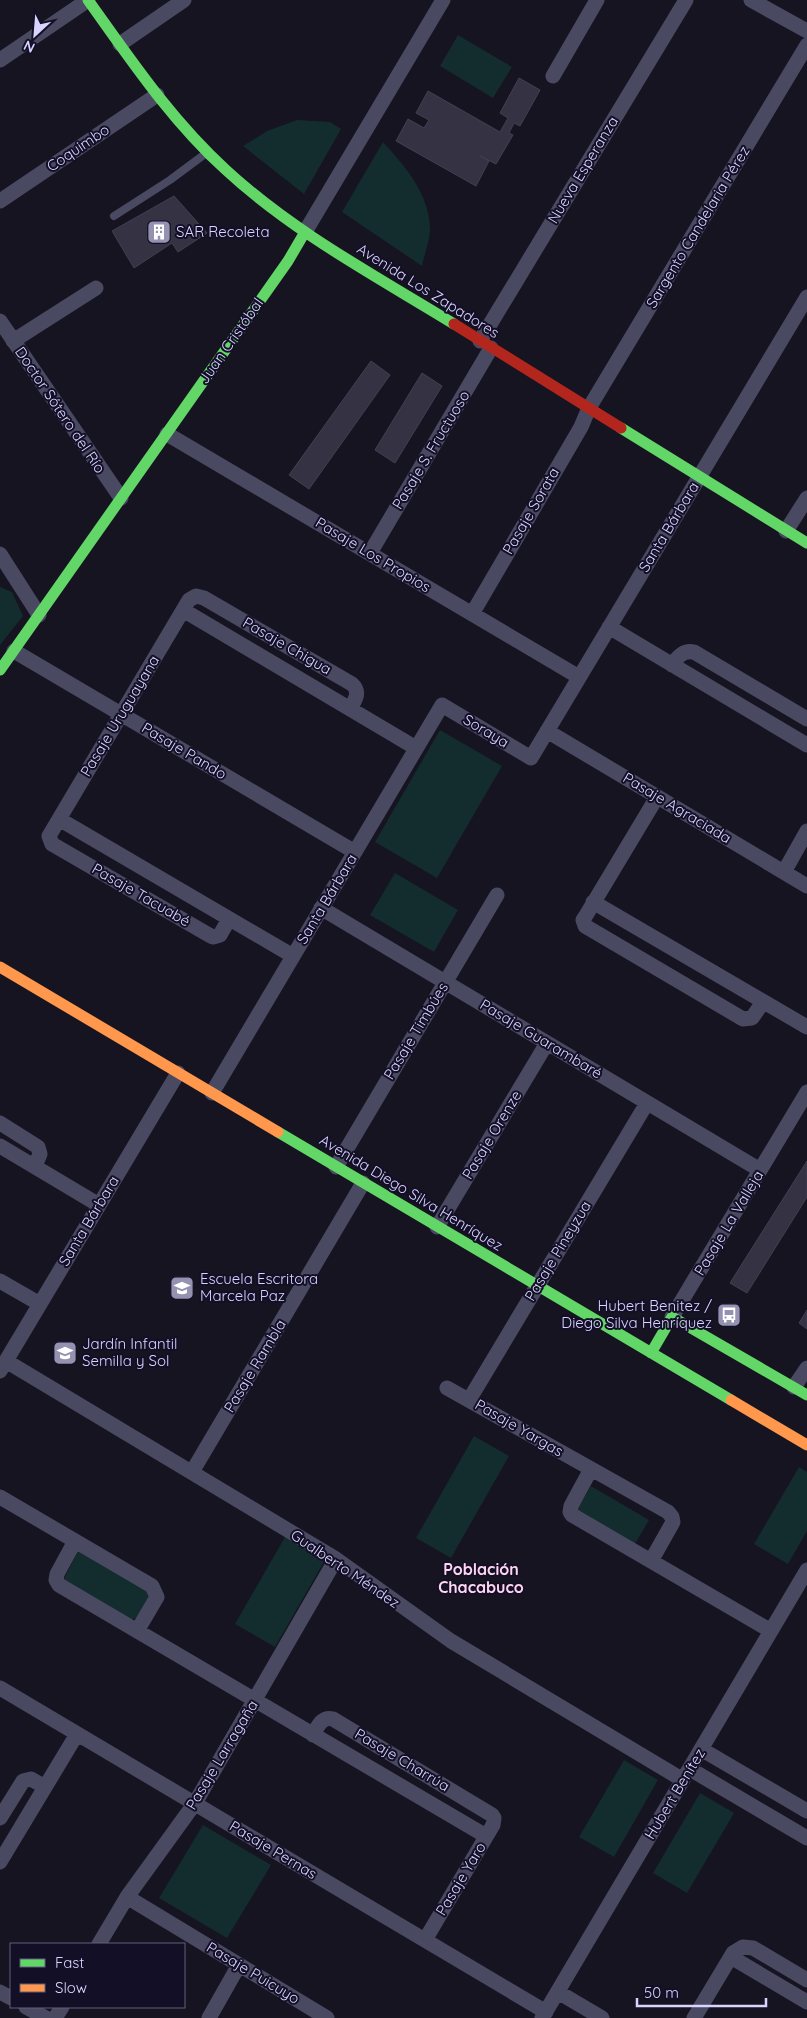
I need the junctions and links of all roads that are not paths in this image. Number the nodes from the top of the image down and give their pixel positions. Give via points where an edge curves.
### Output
1 (88, 0) edge
2 (184, 0) edge
3 (443, 0) edge
4 (597, 0) edge
5 (686, 0) edge
6 (751, 0) edge
7 (807, 31) edge
8 (120, 44) junction
9 (807, 45) edge
10 (0, 60) edge
11 (553, 76) dead end
12 (157, 95) junction
13 (207, 152) junction
14 (0, 201) edge
15 (114, 216) dead end
16 (305, 232) junction
17 (96, 288) dead end
18 (807, 297) edge
19 (0, 321) edge
20 (13, 340) junction
21 (486, 344) junction
22 (589, 408) junction
23 (166, 434) junction
24 (699, 477) junction
25 (121, 498) junction
26 (807, 498) edge
27 (786, 530) junction
28 (807, 544) edge
29 (370, 553) junction
30 (2, 563) edge
31 (196, 596) joint
32 (184, 610) junction
33 (472, 614) junction
34 (39, 615) junction
35 (609, 627) junction
36 (14, 651) junction
37 (672, 665) junction
38 (0, 670) edge
39 (579, 677) junction
40 (442, 705) joint
41 (350, 709) junction
42 (122, 714) junction
43 (807, 720) edge
44 (546, 731) junction
45 (807, 745) edge
46 (416, 748) junction
47 (531, 758) joint
48 (658, 797) junction
49 (58, 819) junction
50 (807, 831) edge
51 (49, 839) joint
52 (355, 852) junction
53 (784, 872) junction
54 (807, 886) edge
55 (497, 896) dead end
56 (593, 902) junction
57 (322, 908) junction
58 (230, 919) junction
59 (293, 956) junction
60 (0, 967) edge
61 (445, 982) junction
62 (763, 1002) junction
63 (807, 1027) edge
64 (547, 1043) junction
65 (178, 1073) junction
66 (212, 1092) junction
67 (807, 1092) edge
68 (647, 1103) junction
69 (0, 1123) edge
70 (0, 1146) edge
71 (35, 1166) junction
72 (336, 1167) junction
73 (760, 1170) junction
74 (363, 1182) junction
75 (99, 1205) junction
76 (437, 1227) junction
77 (0, 1281) edge
78 (537, 1286) junction
79 (40, 1304) junction
80 (672, 1317) junction
81 (651, 1353) junction
82 (3, 1366) edge
83 (807, 1368) edge
84 (447, 1388) dead end
85 (801, 1391) edge
86 (469, 1400) junction
87 (807, 1445) edge
88 (591, 1469) junction
89 (192, 1472) junction
90 (0, 1497) edge
91 (75, 1541) junction
92 (336, 1559) junction
93 (651, 1561) junction
94 (807, 1570) edge
95 (138, 1631) junction
96 (771, 1631) junction
97 (0, 1688) edge
98 (254, 1700) junction
99 (77, 1734) junction
100 (313, 1735) junction
101 (701, 1749) junction
102 (686, 1774) junction
103 (45, 1788) junction
104 (195, 1803) junction
105 (807, 1811) edge
106 (0, 1818) edge
107 (494, 1818) joint
108 (486, 1836) junction
109 (807, 1838) edge
110 (0, 1862) edge
111 (127, 1897) junction
112 (425, 1940) junction
113 (100, 1943) edge
114 (731, 1957) junction
115 (239, 1965) junction
116 (807, 1980) edge
117 (558, 1992) junction
118 (807, 2002) edge
119 (28, 2008) edge
120 (544, 2015) edge
121 (46, 2018) edge
122 (208, 2018) edge
123 (327, 2018) edge
124 (602, 2018) edge
125 (694, 2018) edge

1 - 8 street, Avenida Los Zapadores
1 - 10 street
2 - 8 street
3 - 16 street, Juan Cristóbal
4 - 11 street
5 - 21 street, Nueva Esperanza
6 - 7 street
8 - 12 street, Avenida Los Zapadores
9 - 22 street, Sargento Candelaria Pérez
12 - 13 street, Avenida Los Zapadores
12 - 14 street, Coquimbo
13 - 15 lane
13 - 16 street, Avenida Los Zapadores via 268,208
16 - 21 street, Avenida Los Zapadores
16 - 23 street, Juan Cristóbal
17 - 20 street
18 - 24 street, Santa Bárbara
19 - 20 street, Doctor Sótero del Río
20 - 25 street, Doctor Sótero del Río
21 - 22 street, Avenida Los Zapadores
21 - 29 street, Pasaje S. Fructuoso
22 - 24 street, Avenida Los Zapadores
22 - 33 street, Pasaje Sorata
23 - 25 street, Juan Cristóbal
23 - 29 street, Pasaje Los Propios
24 - 27 street, Avenida Los Zapadores
24 - 35 street, Santa Bárbara
25 - 34 street, Juan Cristóbal
26 - 27 street
27 - 28 street, Avenida Los Zapadores
29 - 33 street, Pasaje Los Propios
30 - 34 street
31 - 32 street, Pasaje Uruguayana
31 - 41 street, Pasaje Chigua via 352,684 357,694
32 - 41 street, Pasaje Chigua
32 - 42 street, Pasaje Uruguayana
33 - 39 street, Pasaje Los Propios
34 - 36 street, Juan Cristóbal
35 - 37 street
35 - 39 street, Santa Bárbara
36 - 38 street, Juan Cristóbal
36 - 42 street, Pasaje Pando
37 - 43 street via 682,654 694,652
37 - 45 street
39 - 44 street, Santa Bárbara
40 - 46 street, Santa Bárbara
40 - 47 street, Soraya
41 - 46 street, Pasaje Chigua
42 - 49 street, Pasaje Uruguayana
42 - 52 street, Pasaje Pando
44 - 47 street, Santa Bárbara
44 - 48 street, Pasaje Agraciada
46 - 52 street, Santa Bárbara
48 - 53 street, Pasaje Agraciada
48 - 56 street
49 - 51 street, Pasaje Uruguayana
49 - 58 street, Pasaje Tacuabé
50 - 53 street
51 - 58 street, Pasaje Tacuabé via 52,844 213,937 220,935
52 - 57 street, Santa Bárbara
53 - 54 street, Pasaje Agraciada
55 - 61 street, Pasaje Timbúes
56 - 62 street
56 - 62 street via 583,920 588,928 743,1019 752,1018
57 - 59 street, Santa Bárbara
57 - 61 street, Pasaje Guarambaré
58 - 59 street, Pasaje Tacuabé
59 - 66 street, Santa Bárbara
60 - 65 street, Avenida Diego Silva Henríquez
61 - 64 street, Pasaje Guarambaré
61 - 72 street, Pasaje Timbúes
62 - 63 street
64 - 68 street, Pasaje Guarambaré
64 - 76 street, Pasaje Orenze
65 - 66 street, Avenida Diego Silva Henríquez
65 - 75 street, Santa Bárbara
66 - 72 street, Avenida Diego Silva Henríquez
67 - 73 street, Pasaje La Valleja
68 - 73 street, Pasaje Guarambaré
68 - 78 street, Pasaje Pineyzua
69 - 71 street via 38,1147 40,1154
70 - 71 street
71 - 75 street
72 - 74 street, Avenida Diego Silva Henríquez
73 - 80 street, Pasaje La Valleja
74 - 76 street, Avenida Diego Silva Henríquez
74 - 89 street, Pasaje Rambla
75 - 79 street, Santa Bárbara
76 - 78 street, Avenida Diego Silva Henríquez
77 - 79 street
78 - 81 street, Avenida Diego Silva Henríquez
78 - 86 street, Pasaje Pineyzua
79 - 82 street, Santa Bárbara
80 - 81 street, Pasaje La Valleja
80 - 85 street
81 - 87 street, Avenida Diego Silva Henríquez
82 - 89 street, Gualberto Méndez
83 - 85 street
84 - 86 street, Pasaje Yargas
86 - 88 street, Pasaje Yargas
88 - 93 street via 570,1512
88 - 93 street, Pasaje Yargas via 672,1517 671,1526
89 - 92 street, Gualberto Méndez
90 - 91 street
91 - 95 street via 155,1590 155,1601
91 - 95 street, Pasaje Charrúa via 57,1574 57,1583
92 - 98 street, Pasaje Larragaña
92 - 102 street, Gualberto Méndez via 451,1641
93 - 96 street
94 - 96 street, Hubert Benítez
95 - 98 street, Pasaje Charrúa
96 - 101 street, Hubert Benítez
97 - 99 street, Pasaje Pernas
98 - 100 street, Pasaje Charrúa
98 - 104 street, Pasaje Larragaña
99 - 103 street
99 - 104 street, Pasaje Pernas
100 - 107 street, Pasaje Charrúa via 322,1720 330,1718 489,1812
100 - 108 street, Pasaje Charrúa
101 - 102 street, Hubert Benítez
101 - 105 street
102 - 109 street, Gualberto Méndez
102 - 117 street, Hubert Benítez
103 - 106 street via 30,1779 23,1781
103 - 110 street
104 - 111 street, Pasaje Larragaña
104 - 112 street, Pasaje Pernas
107 - 108 street, Pasaje Yaro
108 - 112 street, Pasaje Yaro
111 - 113 street, Pasaje Larragaña
111 - 115 street, Pasaje Puicuyo
112 - 120 street, Pasaje Pernas
114 - 116 street via 737,1949 753,1948
114 - 118 street
114 - 125 street
115 - 122 street
115 - 123 street, Pasaje Puicuyo
117 - 120 street, Hubert Benítez
117 - 124 street
119 - 121 street

